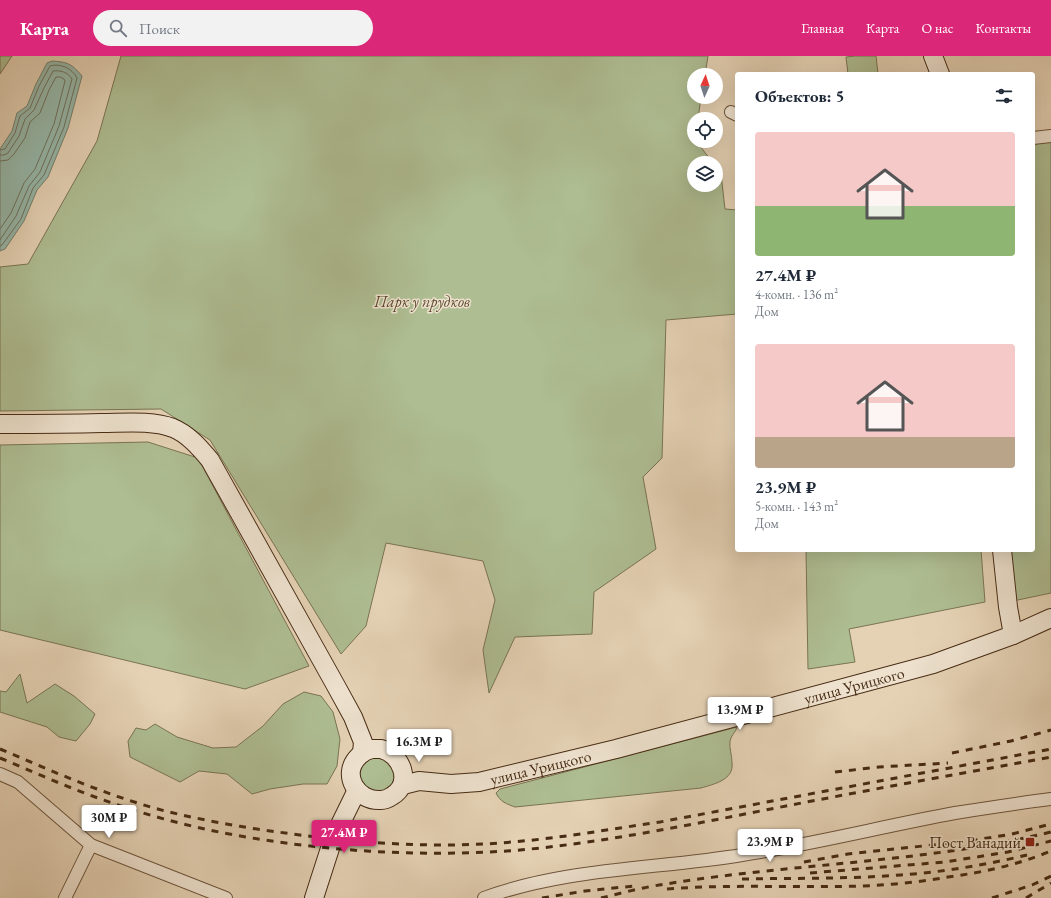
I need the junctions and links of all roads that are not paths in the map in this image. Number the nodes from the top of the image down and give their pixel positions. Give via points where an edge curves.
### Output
1 (933, 56) edge
2 (939, 72) edge
3 (1051, 136) edge
4 (1035, 138) edge
5 (0, 424) edge
6 (1002, 552) edge
7 (1051, 618) edge
8 (1013, 635) junction
9 (366, 748) junction
10 (0, 774) edge
11 (408, 779) junction
12 (357, 796) junction
13 (1051, 800) edge
14 (91, 846) junction
15 (64, 898) edge
16 (226, 898) edge
17 (314, 898) edge
18 (484, 898) edge

1 - 2 street
3 - 4 street
5 - 9 street via 140,423 173,428 191,440 210,460 353,717
6 - 8 street
7 - 8 street, улица Урицкого
8 - 11 street, улица Урицкого via 932,664 580,758 479,782 451,784
9 - 11 street via 382,749 392,754 400,762
9 - 12 street via 355,760 351,772 351,781
10 - 14 street via 18,782
11 - 12 street via 398,793 389,798 382,800
12 - 17 street via 332,839
13 - 18 street via 1009,804 743,855 563,877 523,885
14 - 15 street
14 - 16 street

